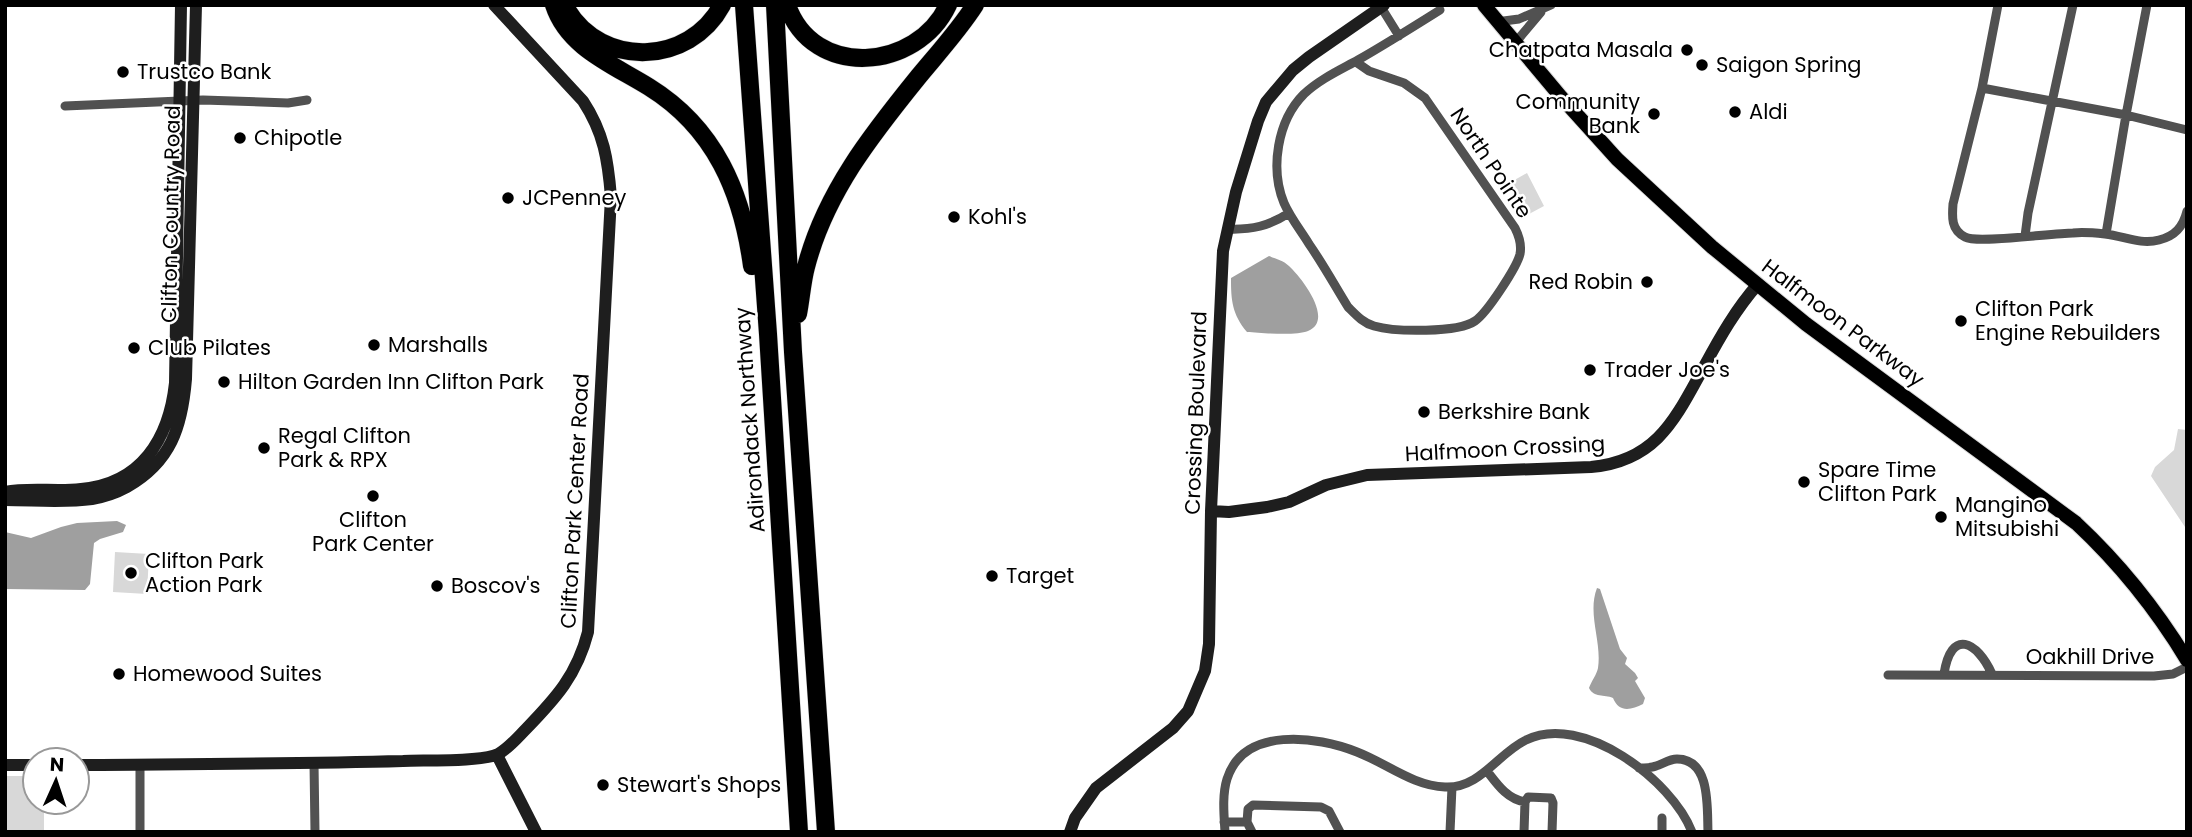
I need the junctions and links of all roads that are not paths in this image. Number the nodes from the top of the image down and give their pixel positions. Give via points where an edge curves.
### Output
1 (181, 5) edge
2 (196, 5) edge
3 (494, 5) edge
4 (722, 5) edge
5 (744, 5) edge
6 (775, 5) edge
7 (787, 5) edge
8 (948, 5) edge
9 (975, 5) edge
10 (1484, 5) edge
11 (1998, 5) edge
12 (2073, 5) edge
13 (2147, 5) edge
14 (1382, 6) edge
15 (1548, 7) edge
16 (557, 8) edge
17 (1440, 10) dead end
18 (1496, 22) junction
19 (1399, 36) junction
20 (1515, 43) junction
21 (1356, 62) junction
22 (1982, 89) junction
23 (307, 100) dead end
24 (187, 102) junction
25 (2053, 103) junction
26 (65, 106) dead end
27 (2126, 115) junction
28 (2187, 130) edge
29 (2187, 211) edge
30 (1289, 213) junction
31 (1227, 229) junction
32 (2106, 234) junction
33 (2025, 236) junction
34 (1758, 284) junction
35 (768, 334) junction
36 (793, 352) junction
37 (5, 492) edge
38 (5, 500) edge
39 (1211, 511) junction
40 (2187, 660) edge
41 (2187, 667) edge
42 (1944, 674) junction
43 (1992, 674) junction
44 (1888, 675) dead end
45 (497, 755) junction
46 (314, 763) junction
47 (91, 765) edge
48 (140, 765) junction
49 (1639, 768) junction
50 (1487, 771) junction
51 (1452, 788) junction
52 (1525, 802) junction
53 (1662, 818) dead end
54 (1247, 822) junction
55 (1225, 827) edge
56 (140, 832) edge
57 (315, 832) edge
58 (536, 832) edge
59 (799, 832) edge
60 (826, 832) edge
61 (1070, 832) edge
62 (1252, 832) edge
63 (1340, 832) edge
64 (1450, 832) edge
65 (1524, 832) edge
66 (1552, 832) edge
67 (1662, 832) edge
68 (1692, 832) edge
69 (1708, 832) edge

1 - 24 street, Clifton Country Road
2 - 24 street, Clifton Country Road
3 - 45 street, Clifton Park Center Road via 595,119 608,162 611,197 588,632 563,689
4 - 16 highway via 698,34 650,54 610,47
5 - 35 highway, Adirondack Northway
6 - 36 highway
7 - 8 highway via 796,24 813,40 853,58 884,57 919,42
9 - 36 highway via 872,137 822,218 805,269
10 - 18 main road, Halfmoon Parkway
11 - 22 street
12 - 25 street
13 - 27 street
14 - 19 street
14 - 31 street, Crossing Boulevard via 1293,70 1266,102
15 - 18 street
15 - 20 street
16 - 35 highway via 576,41 672,103 702,133 719,159 738,199 748,235 755,294
17 - 19 street, North Pointe
18 - 20 main road, Halfmoon Parkway
19 - 21 street, North Pointe
20 - 34 main road, Halfmoon Parkway via 1617,159
21 - 30 street, North Pointe via 1304,94 1286,121 1276,174
21 - 30 street, North Pointe via 1416,90 1434,109 1516,228 1521,240 1517,263 1477,320 1466,325 1407,330 1374,326 1348,307
22 - 25 street
22 - 33 street via 1953,204 1953,223 1970,239
23 - 24 street
24 - 26 street
24 - 37 street, Clifton Country Road via 175,383 163,435 138,467 102,486
24 - 38 street, Clifton Country Road via 186,379 177,431 153,469 114,493 92,499
25 - 27 street
25 - 33 street
27 - 28 street
27 - 32 street
29 - 32 street via 2177,232 2161,240 2144,242
30 - 31 street via 1265,226
31 - 39 street, Crossing Boulevard
32 - 33 street
34 - 39 street, Halfmoon Crossing via 1721,337 1670,426 1625,460 1591,467 1367,475 1267,508
34 - 40 main road, Halfmoon Parkway via 2076,523 2149,602
35 - 59 highway, Adirondack Northway
36 - 60 highway
39 - 61 street, Crossing Boulevard via 1209,644 1196,697 1173,728 1096,789
41 - 43 street, Oakhill Drive via 2154,676
42 - 43 street, Oakhill Drive
42 - 43 street via 1950,652 1958,645 1970,646 1980,654
42 - 44 street, Oakhill Drive
45 - 46 street
45 - 58 street
46 - 48 street
46 - 57 street
47 - 48 street
48 - 56 street
49 - 50 street via 1578,735 1551,733 1524,740
49 - 68 street via 1669,796
49 - 69 street via 1677,759 1699,769
50 - 51 street
50 - 52 street via 1510,797
51 - 55 street via 1410,778 1348,748 1283,739 1249,750 1235,762 1225,789
51 - 64 street
52 - 65 street
52 - 66 street via 1528,797 1552,798
53 - 67 street
54 - 55 street
54 - 62 street
54 - 63 street via 1253,805 1321,807 1329,811

